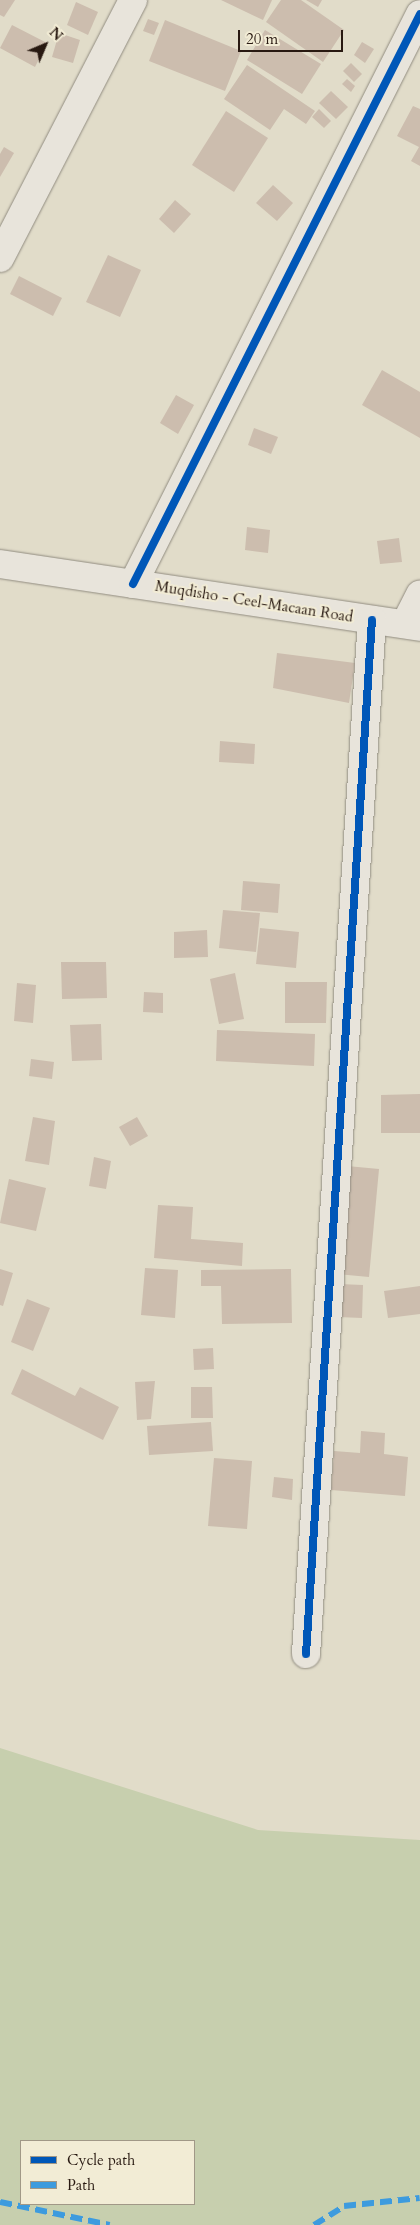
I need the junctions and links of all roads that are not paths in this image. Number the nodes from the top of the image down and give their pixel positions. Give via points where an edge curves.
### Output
1 (133, 0) edge
2 (420, 14) edge
3 (0, 258) edge
4 (0, 564) edge
5 (133, 584) junction
6 (420, 595) edge
7 (372, 620) junction
8 (413, 626) edge
9 (306, 1654) dead end

1 - 3 street
2 - 5 street
4 - 5 street, Muqdisho - Ceel-Macaan Road
5 - 7 street, Muqdisho - Ceel-Macaan Road
6 - 8 street
7 - 8 street, Muqdisho - Ceel-Macaan Road
7 - 9 street

